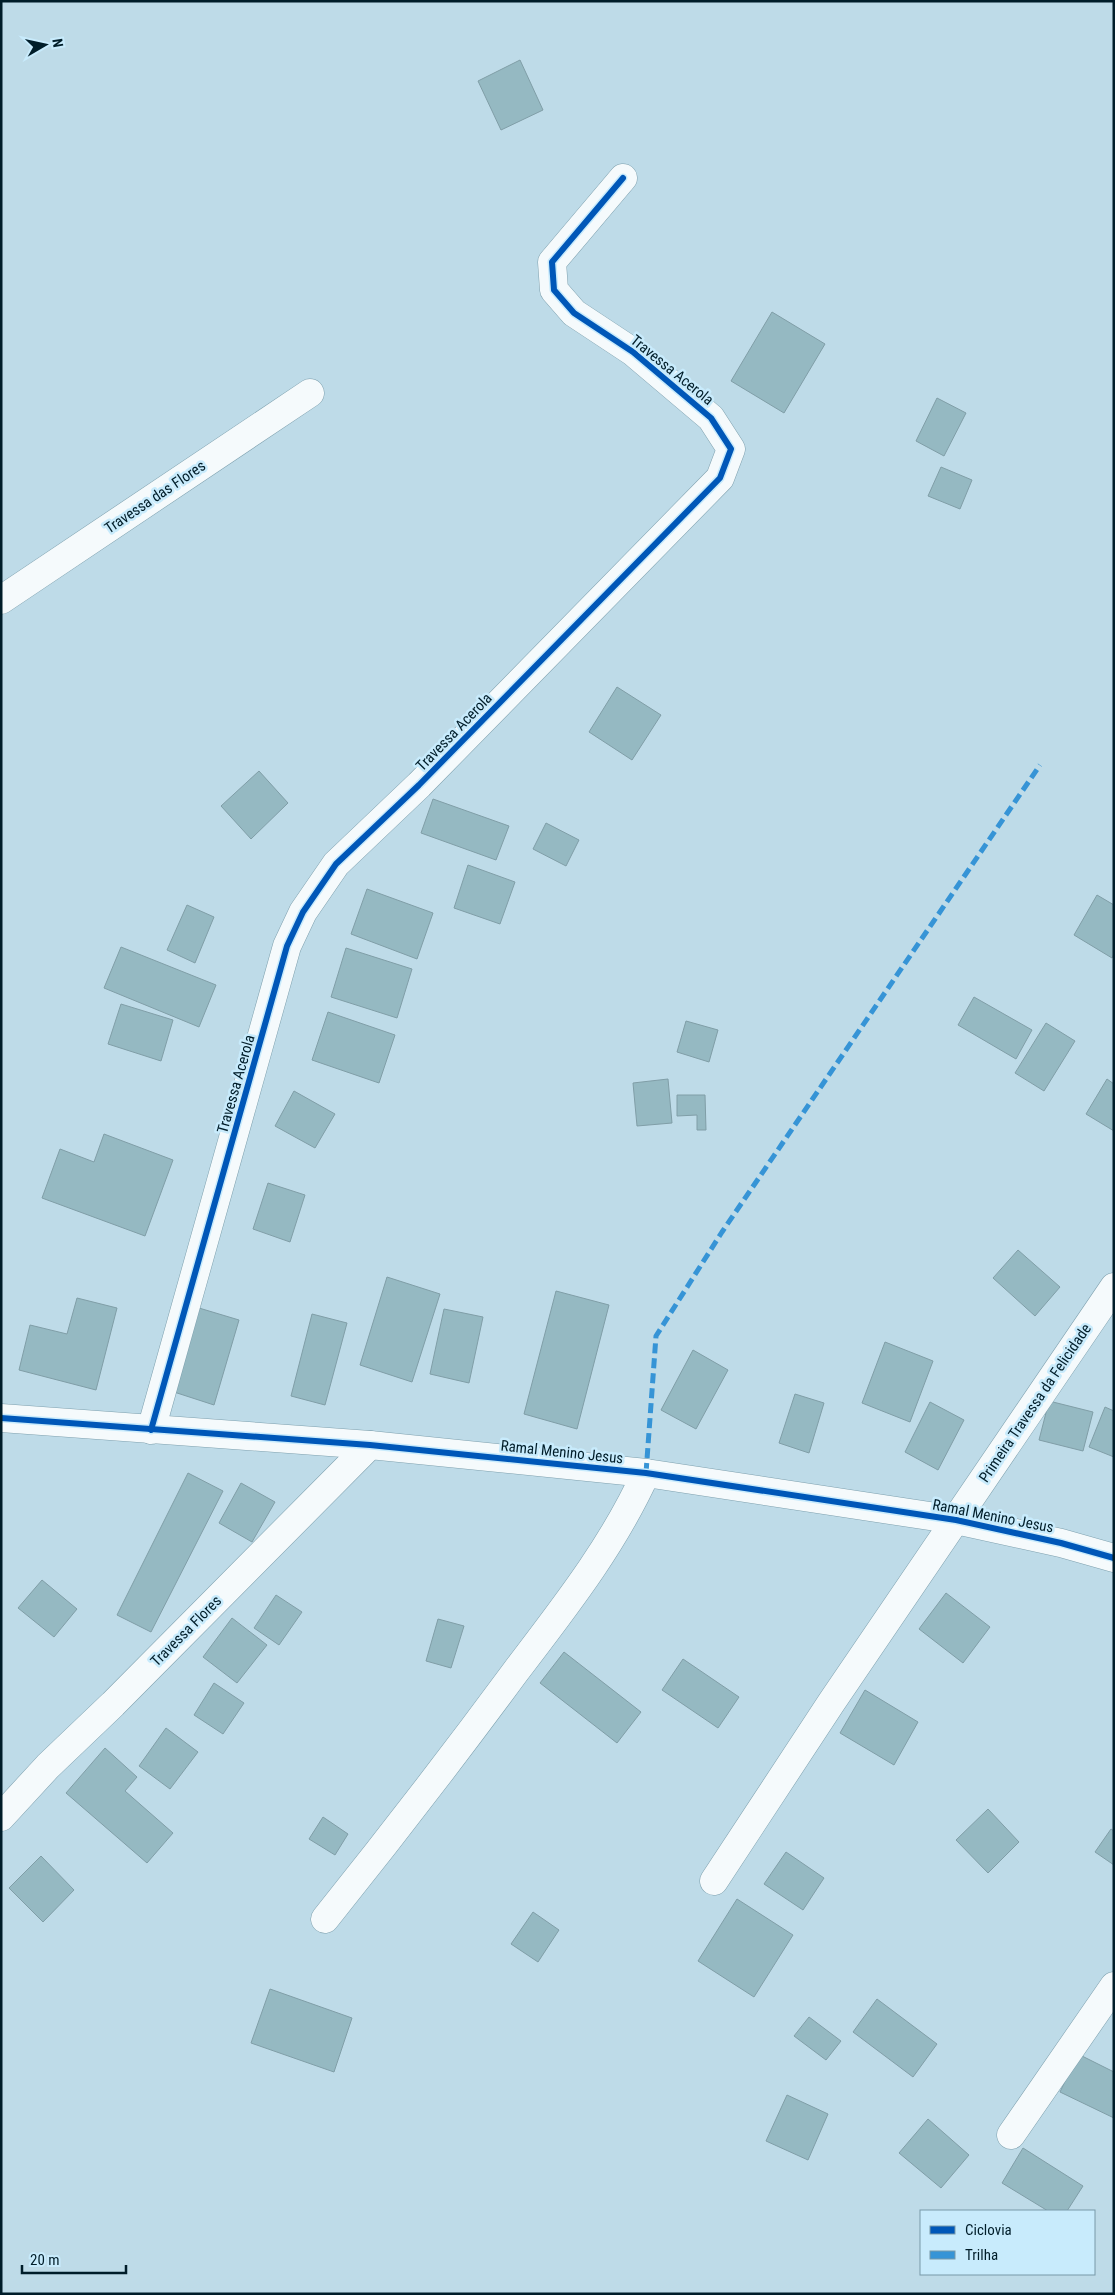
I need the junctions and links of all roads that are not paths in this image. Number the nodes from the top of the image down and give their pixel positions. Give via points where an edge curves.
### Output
1 (623, 178) dead end
2 (310, 393) dead end
3 (1, 600) edge
4 (1114, 1287) edge
5 (1, 1418) edge
6 (151, 1430) junction
7 (370, 1445) junction
8 (646, 1473) junction
9 (956, 1520) junction
10 (1114, 1558) edge
11 (1, 1817) edge
12 (714, 1881) dead end
13 (324, 1919) dead end
14 (1114, 1986) edge
15 (1011, 2135) dead end

1 - 6 street, Travessa Acerola via 552,262 554,290 574,313 632,352 711,418 731,449 720,478 426,778 336,864 303,912 288,946
2 - 3 street, Travessa das Flores
4 - 9 street, Primeira Travessa da Felicidade
5 - 6 street, Ramal Menino Jesus
6 - 7 street, Ramal Menino Jesus
7 - 8 street, Ramal Menino Jesus
7 - 11 street, Travessa Flores via 48,1766
8 - 9 street, Ramal Menino Jesus
8 - 13 street via 619,1528 592,1568 426,1792
9 - 10 street, Ramal Menino Jesus
9 - 12 street, Primeira Travessa da Felicidade
14 - 15 street

